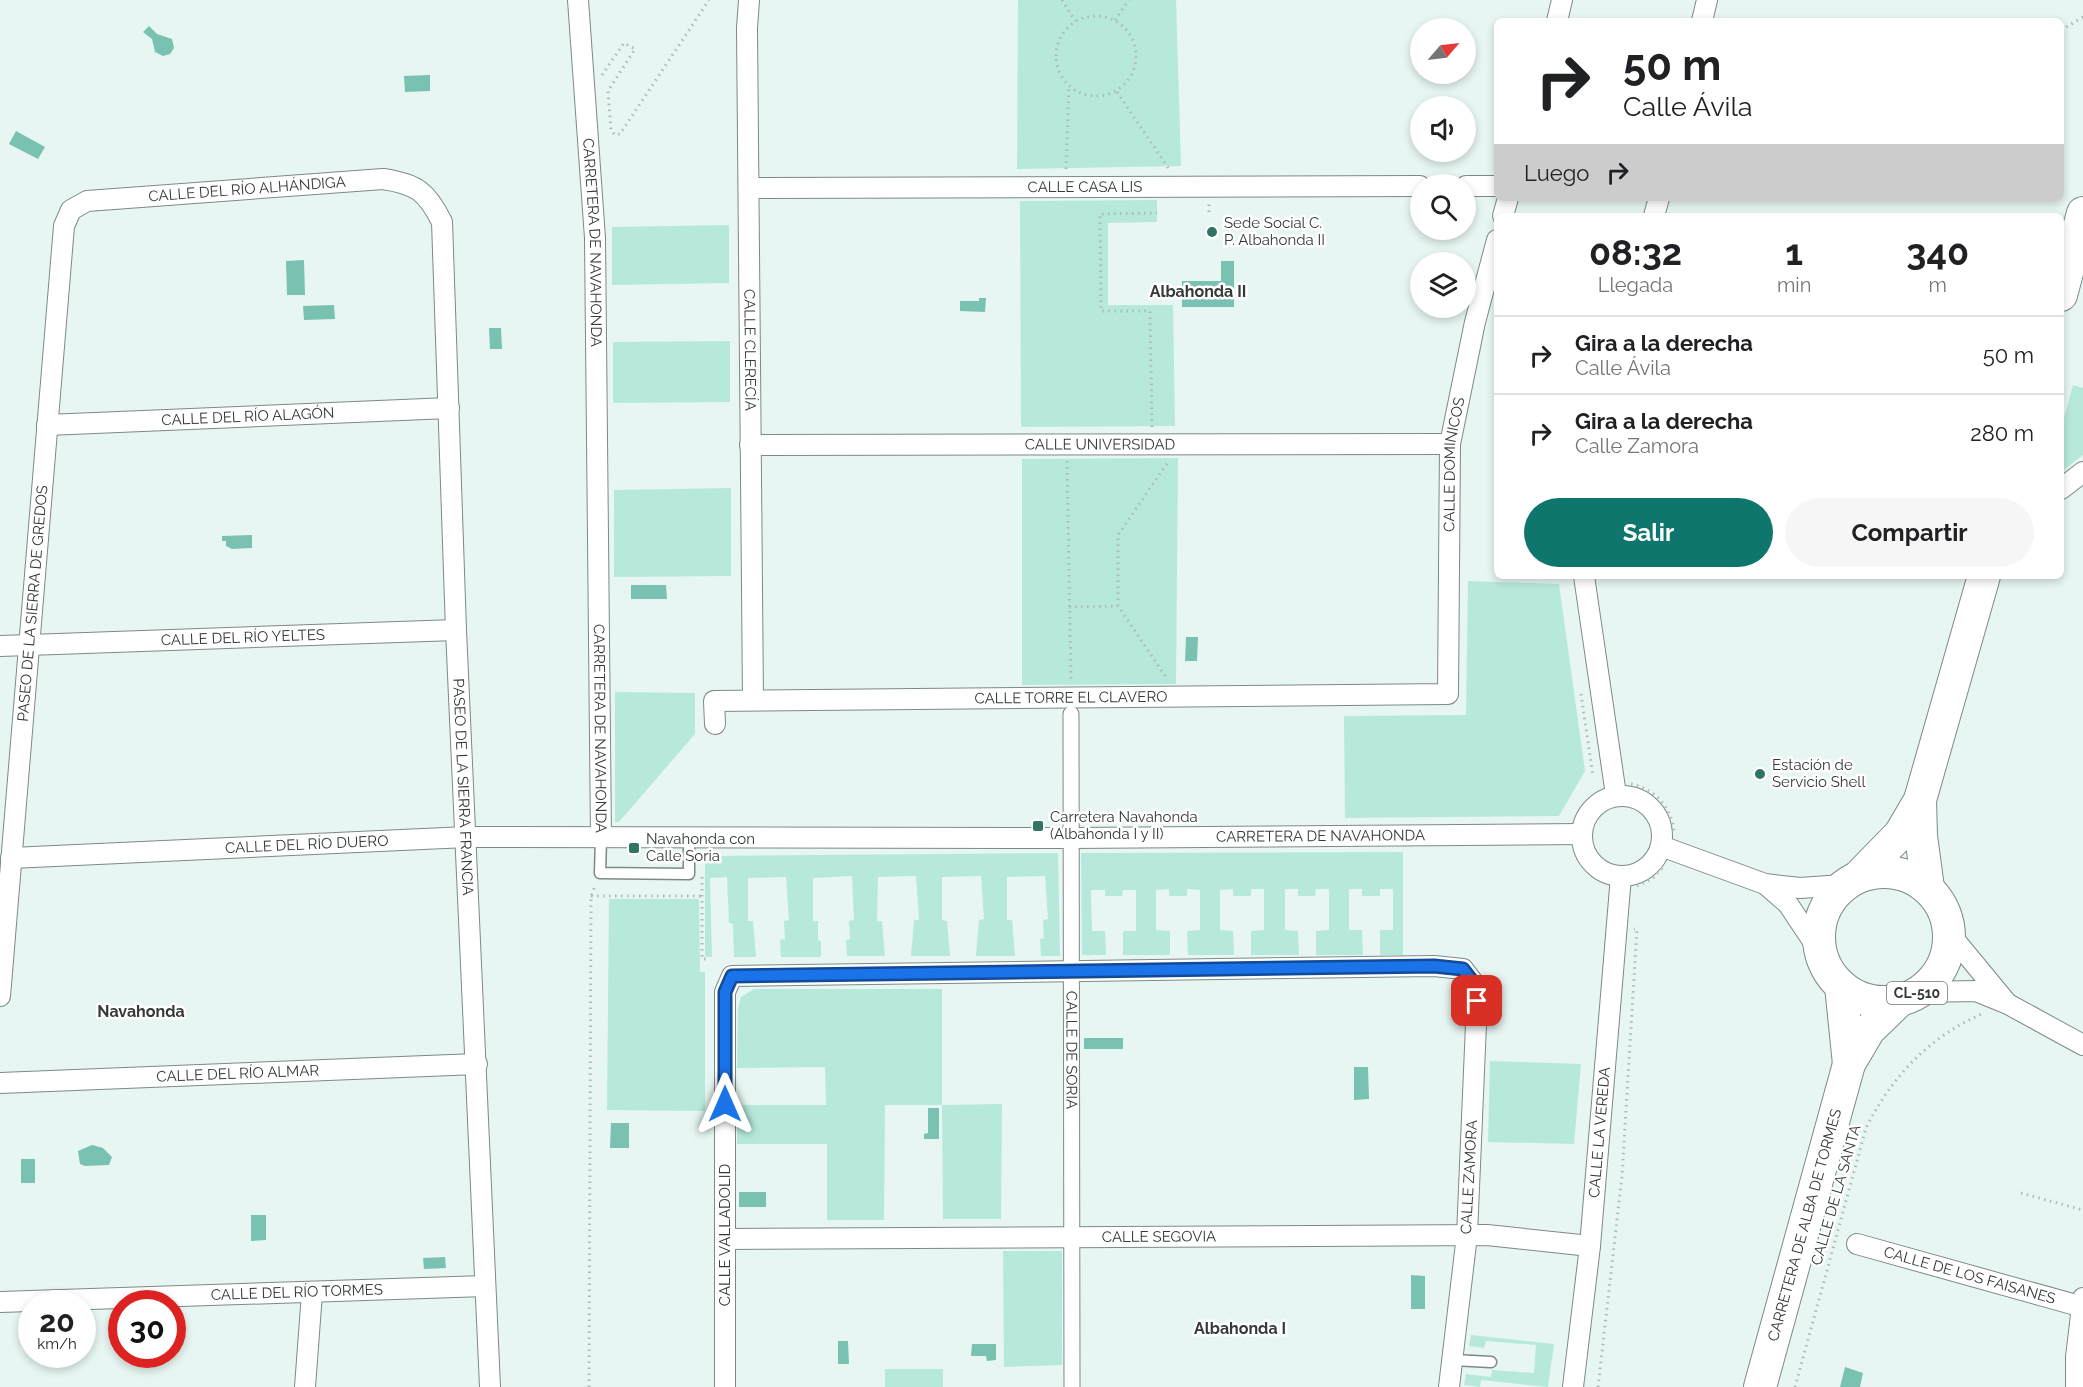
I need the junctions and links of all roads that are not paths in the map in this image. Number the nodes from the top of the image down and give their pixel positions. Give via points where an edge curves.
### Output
1 (578, 0) edge
2 (749, 0) edge
3 (1563, 0) edge
4 (1707, 0) edge
5 (1558, 18) edge
6 (1702, 18) edge
7 (1410, 186) edge
8 (1476, 186) edge
9 (1494, 186) edge
10 (749, 188) junction
11 (422, 192) joint
12 (71, 210) joint
13 (2083, 213) edge
14 (1494, 251) edge
15 (2064, 284) edge
16 (449, 408) junction
17 (47, 425) junction
18 (1450, 444) junction
19 (750, 445) junction
20 (2083, 472) edge
21 (2064, 485) edge
22 (1584, 579) edge
23 (1984, 585) edge
24 (456, 630) junction
25 (0, 646) edge
26 (29, 647) junction
27 (1449, 694) joint
28 (753, 700) junction
29 (1071, 714) dead end
30 (715, 724) dead end
31 (1616, 795) junction
32 (1920, 800) junction
33 (1582, 834) junction
34 (467, 837) junction
35 (689, 837) junction
36 (601, 838) junction
37 (1071, 838) junction
38 (1661, 846) junction
39 (11, 858) junction
40 (1621, 876) junction
41 (1852, 880) junction
42 (1765, 884) junction
43 (1928, 888) junction
44 (1949, 933) junction
45 (1820, 952) junction
46 (1072, 970) junction
47 (1841, 986) junction
48 (0, 996) edge
49 (1910, 996) junction
50 (2008, 1004) junction
51 (2083, 1045) edge
52 (477, 1064) junction
53 (1849, 1064) junction
54 (0, 1083) edge
55 (1467, 1235) junction
56 (1072, 1237) junction
57 (725, 1239) junction
58 (1857, 1244) dead end
59 (1590, 1246) junction
60 (485, 1286) junction
61 (312, 1293) junction
62 (0, 1302) edge
63 (2082, 1304) edge
64 (1453, 1360) junction
65 (1491, 1362) dead end
66 (305, 1387) edge
67 (490, 1387) edge
68 (725, 1387) edge
69 (1072, 1387) edge
70 (1449, 1387) edge
71 (1573, 1387) edge
72 (1760, 1387) edge
73 (2076, 1387) edge

1 - 36 street, CARRETERA DE NAVAHONDA via 595,238
2 - 10 street, CALLE CLERECÍA
3 - 5 street
4 - 6 street
7 - 10 street, CALLE CASA LIS
8 - 9 street
10 - 19 street, CALLE CLERECÍA
11 - 12 street, CALLE DEL RÍO ALHÁNDIGA via 408,183 384,179 87,201
11 - 16 street, PASEO DE LA SIERRA FRANCIA via 442,222
12 - 17 street, PASEO DE LA SIERRA DE GREDOS via 64,226
13 - 15 main road
14 - 18 street, CALLE DOMINICOS
16 - 17 street, CALLE DEL RÍO ALAGÓN
16 - 24 street, PASEO DE LA SIERRA FRANCIA
17 - 26 street, PASEO DE LA SIERRA DE GREDOS
18 - 19 street, CALLE UNIVERSIDAD
18 - 27 street, CALLE DOMINICOS
19 - 28 street, CALLE CLERECÍA
20 - 21 street
22 - 31 street
23 - 32 main road, CL-510
24 - 26 street, CALLE DEL RÍO YELTES
24 - 34 street, PASEO DE LA SIERRA FRANCIA
25 - 26 street, CALLE DEL RÍO YELTES
26 - 39 street, PASEO DE LA SIERRA DE GREDOS
27 - 28 street, CALLE TORRE EL CLAVERO
28 - 30 street, CALLE TORRE EL CLAVERO via 714,701
29 - 37 street, CALLE DE SORIA
31 - 33 street via 1601,801 1587,815
31 - 38 street via 1635,797 1656,813 1662,829
32 - 41 main road, CL-510 via 1900,834
32 - 43 main road, CL-510
33 - 37 street, CARRETERA DE NAVAHONDA
33 - 40 street via 1584,849 1593,863
34 - 36 street, CALLE DEL RÍO DUERO
34 - 39 street, CALLE DEL RÍO DUERO
34 - 52 street, PASEO DE LA SIERRA FRANCIA
35 - 36 street, CARRETERA DE NAVAHONDA
35 - 36 lane via 689,874 600,873
35 - 37 street, CARRETERA DE NAVAHONDA
37 - 46 street, CALLE DE SORIA
38 - 40 street via 1646,868
38 - 42 street
39 - 48 street, PASEO DE LA SIERRA DE GREDOS
40 - 59 street, CALLE LA VEREDA
41 - 42 street via 1800,888
41 - 43 main road, CL-510 via 1884,871 1908,876
41 - 45 main road, CL-510 via 1827,902 1819,924
42 - 45 street via 1788,904
43 - 44 main road, CL-510 via 1944,911
44 - 49 main road, CL-510 via 1946,958 1936,977
44 - 50 street
45 - 47 main road, CL-510 via 1828,971
46 - 55 street, CALLE ZAMORA via 1434,966 1463,969 1473,982 1477,1001
46 - 56 street, CALLE DE SORIA
46 - 57 street, CALLE VALLADOLID via 732,976 725,992
47 - 49 main road, CL-510 via 1857,997 1878,1002
47 - 53 main road, CARRETERA DE ALBA DE TORMES / CL-510
49 - 50 street via 1976,991
49 - 53 main road, CARRETERA DE ALBA DE TORMES / CL-510 via 1869,1030
50 - 51 street
52 - 54 street, CALLE DEL RÍO ALMAR
52 - 60 street, PASEO DE LA SIERRA FRANCIA
53 - 72 main road, CARRETERA DE ALBA DE TORMES / CL-510
55 - 56 street, CALLE SEGOVIA
55 - 59 street, CALLE SEGOVIA
55 - 64 street, CALLE ZAMORA
56 - 57 street, CALLE SEGOVIA
56 - 69 street, CALLE DE SORIA
57 - 68 street, CALLE VALLADOLID
58 - 63 street, CALLE DE LOS FAISANES
59 - 71 street, CALLE LA VEREDA
60 - 61 street, CALLE DEL RÍO TORMES
60 - 67 street, PASEO DE LA SIERRA FRANCIA
61 - 62 street, CALLE DEL RÍO TORMES
61 - 66 street
63 - 73 street
64 - 65 lane
64 - 70 street, CALLE ZAMORA

